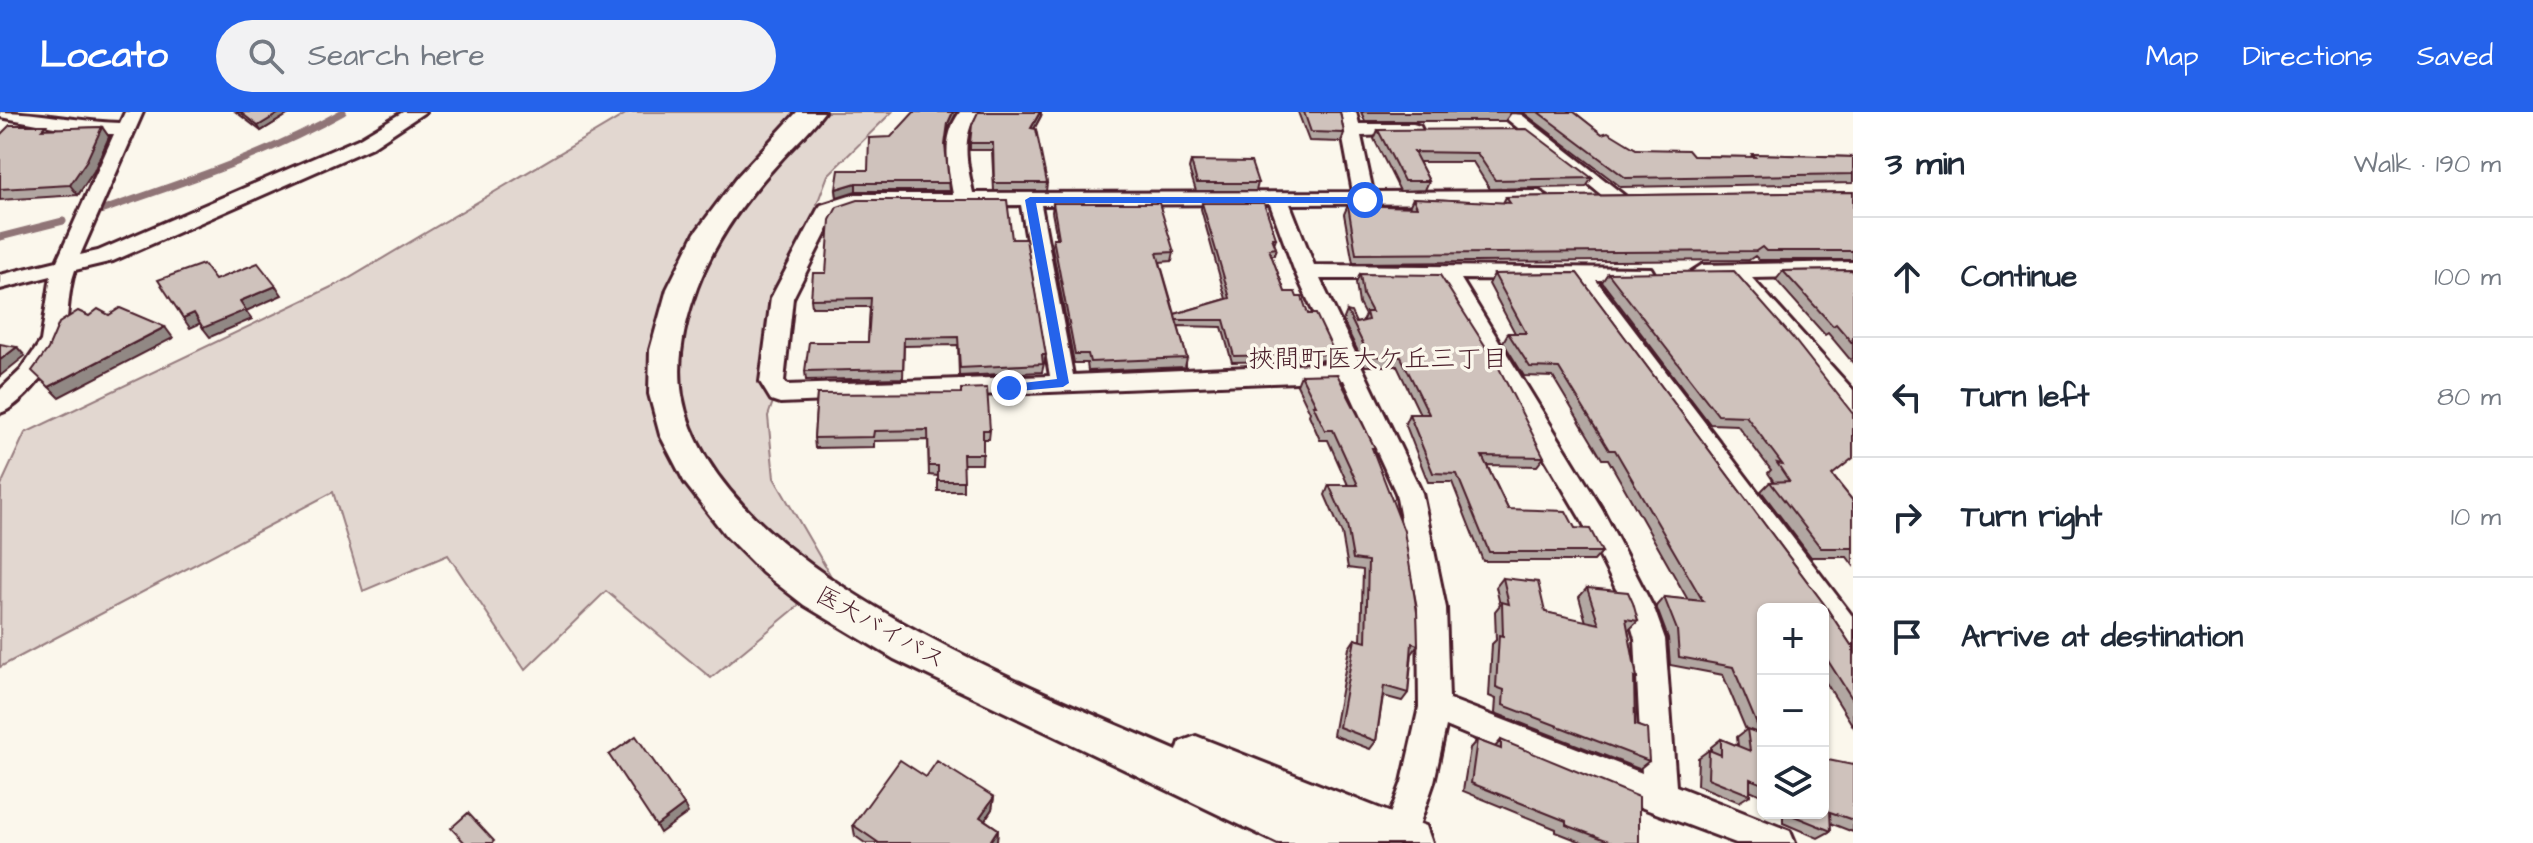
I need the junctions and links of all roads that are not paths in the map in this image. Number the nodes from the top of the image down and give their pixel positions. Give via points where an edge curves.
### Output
1 (0, 112) edge
2 (416, 112) edge
3 (811, 112) edge
4 (969, 112) edge
5 (1507, 112) edge
6 (31, 115) edge
7 (131, 120) edge
8 (1350, 121) edge
9 (1497, 129) edge
10 (1529, 129) junction
11 (1433, 130) edge
12 (1584, 196) edge
13 (1553, 197) edge
14 (964, 199) junction
15 (1030, 200) junction
16 (1278, 200) junction
17 (1365, 200) junction
18 (65, 267) junction
19 (1853, 269) edge
20 (1306, 272) junction
21 (1735, 272) junction
22 (1580, 273) junction
23 (1447, 274) junction
24 (0, 282) edge
25 (1352, 371) junction
26 (1063, 383) junction
27 (0, 404) edge
28 (1853, 406) edge
29 (1853, 640) edge
30 (1434, 707) junction
31 (1038, 708) junction
32 (1660, 799) junction
33 (1403, 841) edge
34 (1329, 843) edge
35 (1778, 843) edge

1 - 6 street
2 - 18 street via 365,143 105,256
3 - 31 main road, 医大バイパス via 739,189 690,265 665,356 672,421 714,495 802,581 888,636
4 - 14 street via 955,140
5 - 10 street
6 - 7 street via 92,128
7 - 18 street
8 - 11 street
8 - 17 street
9 - 10 street
10 - 12 street via 1623,196
13 - 17 street
14 - 15 street
14 - 26 street via 856,200 828,209 782,298 772,382 780,394
15 - 16 street
15 - 26 street
16 - 17 street
16 - 20 street
18 - 24 street
18 - 27 street via 47,352
19 - 21 street
20 - 23 street
20 - 25 street
21 - 22 street
21 - 28 street
22 - 23 street
22 - 29 street
23 - 32 street via 1593,516 1641,611 1650,639
25 - 26 street
25 - 30 street via 1412,506 1432,608
30 - 32 street
30 - 33 street
31 - 33 main road, 医大バイパス via 1227,769
31 - 34 main road, 医大バイパス
32 - 35 street

